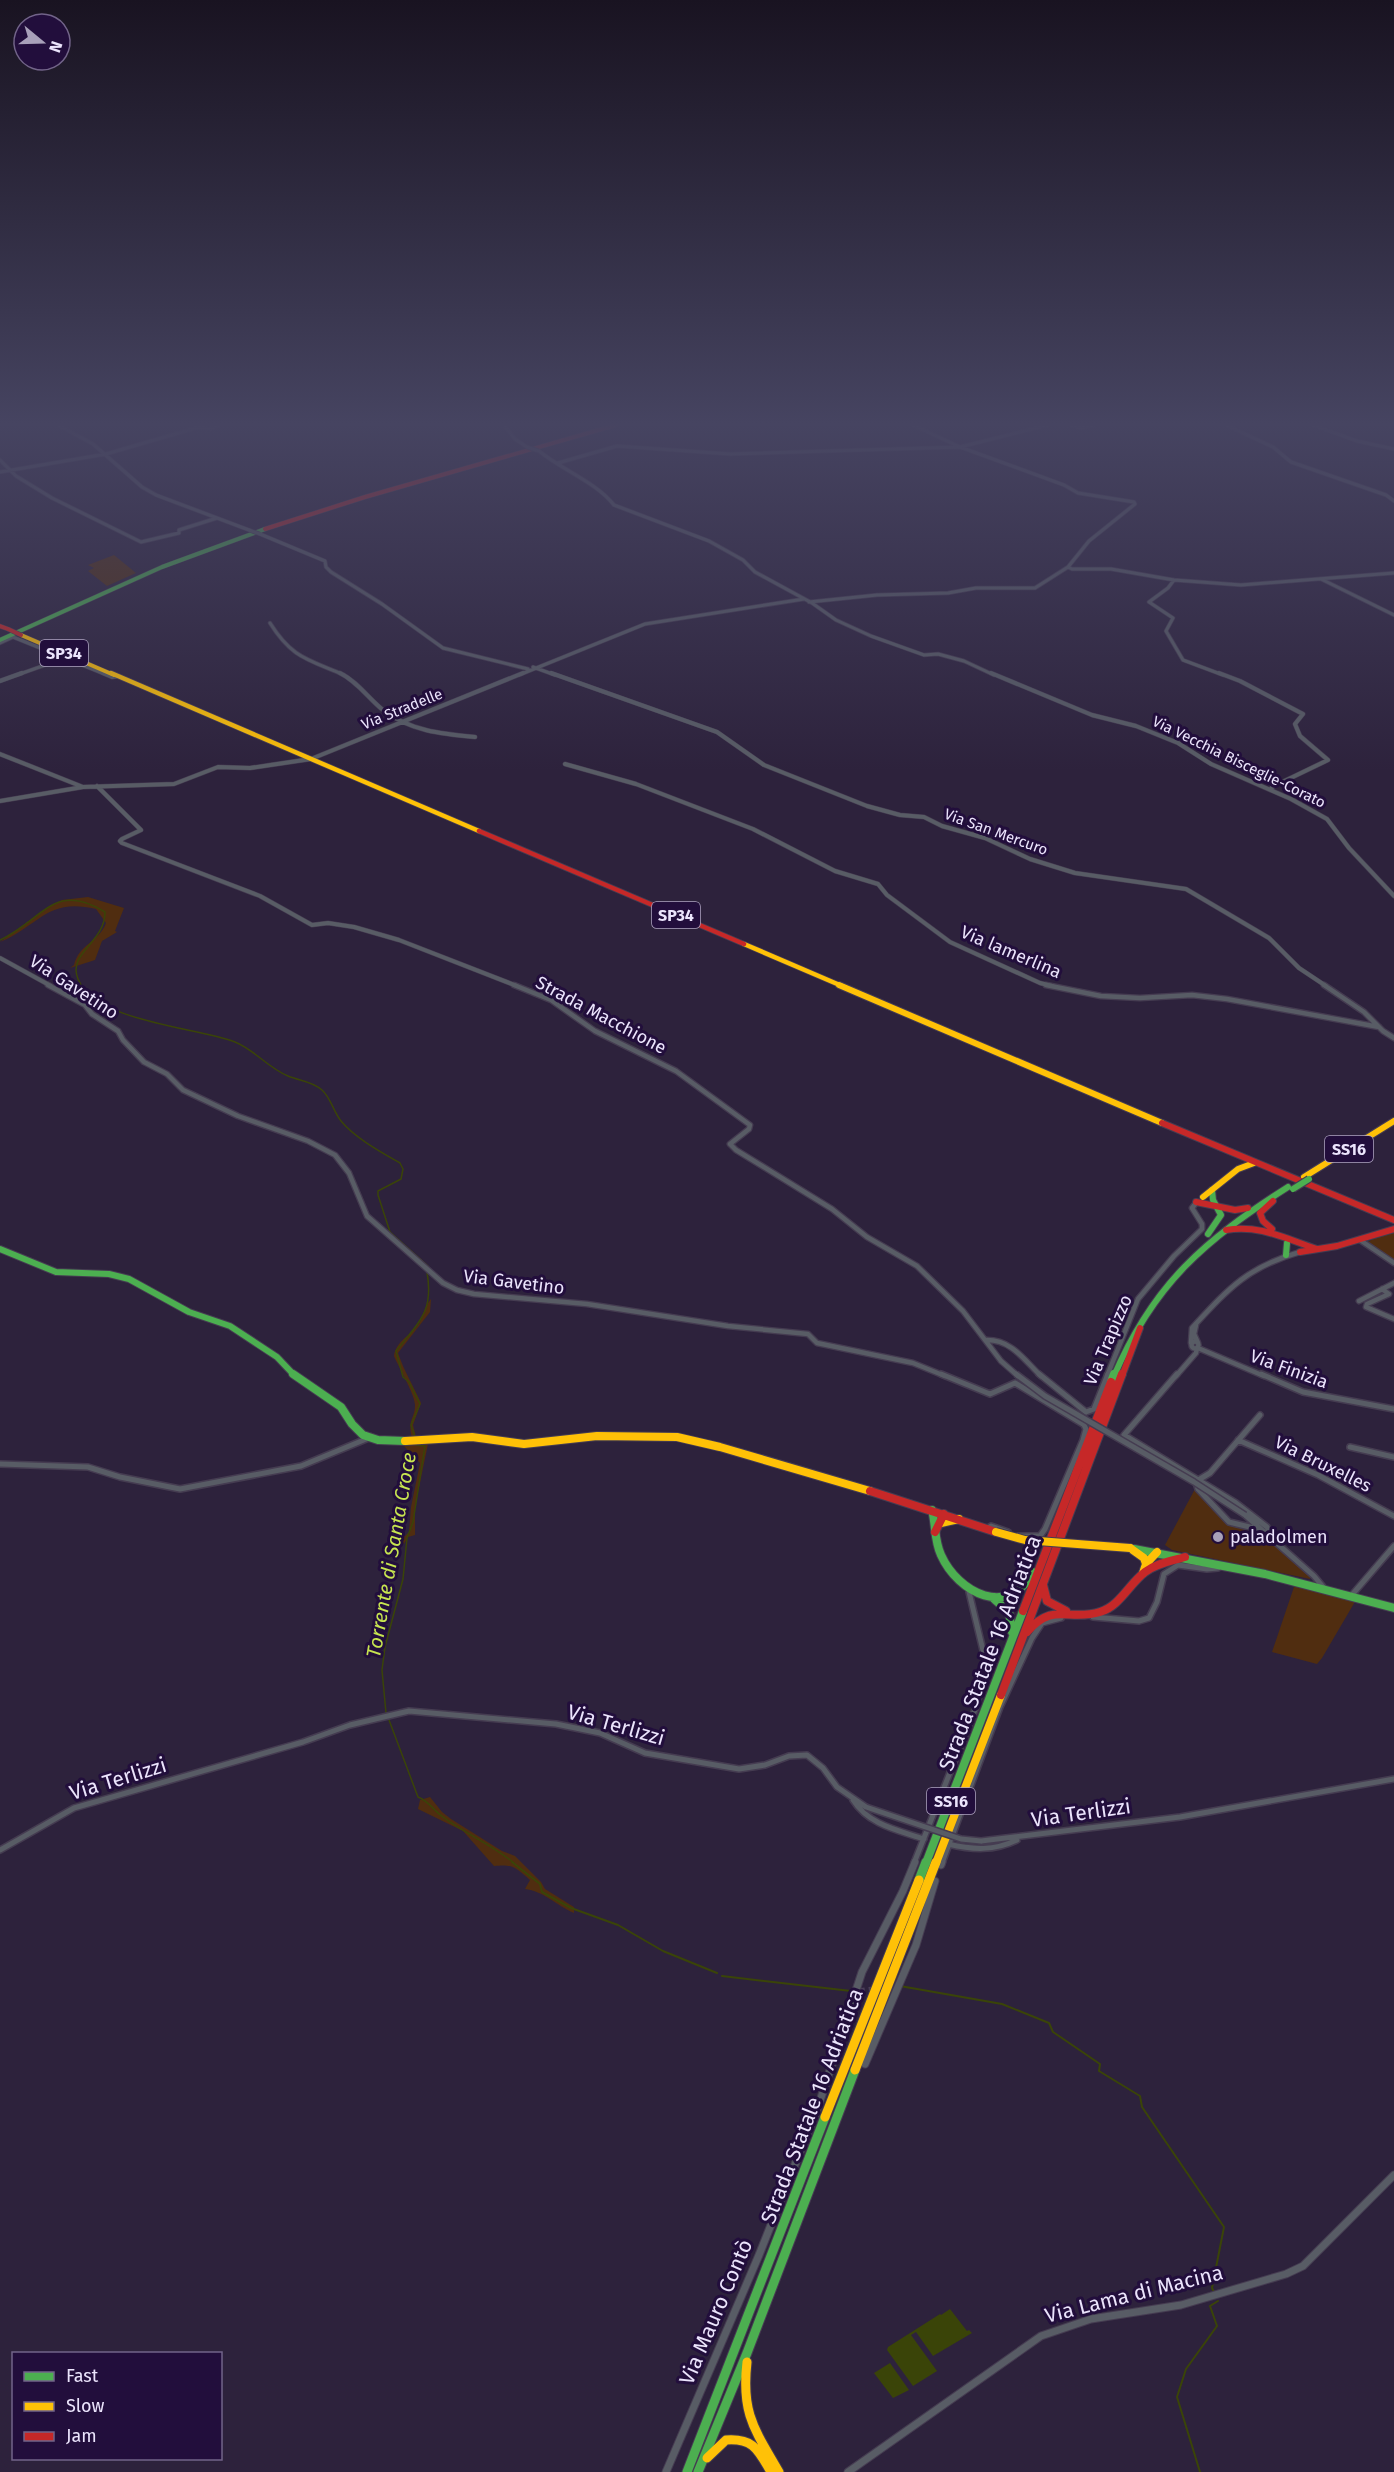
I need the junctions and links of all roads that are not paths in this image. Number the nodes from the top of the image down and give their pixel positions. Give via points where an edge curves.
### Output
1 (228, 540) edge
2 (234, 540) edge
3 (274, 540) edge
4 (705, 540) edge
5 (1091, 540) edge
6 (1068, 567) junction
7 (1394, 573) edge
8 (1319, 578) junction
9 (1174, 580) junction
10 (807, 600) junction
11 (1394, 615) edge
12 (270, 623) dead end
13 (0, 626) edge
14 (0, 640) edge
15 (66, 658) junction
16 (533, 667) junction
17 (528, 669) junction
18 (118, 676) junction
19 (0, 681) edge
20 (404, 722) junction
21 (475, 737) dead end
22 (0, 754) edge
23 (311, 759) junction
24 (565, 764) dead end
25 (97, 786) junction
26 (83, 787) junction
27 (1271, 790) junction
28 (0, 801) edge
29 (1394, 896) edge
30 (0, 958) edge
31 (1379, 1027) junction
32 (1394, 1038) edge
33 (1394, 1123) edge
34 (1245, 1159) junction
35 (1254, 1163) junction
36 (1238, 1169) junction
37 (1212, 1190) junction
38 (1203, 1197) junction
39 (1272, 1199) junction
40 (1196, 1202) junction
41 (1213, 1203) junction
42 (1374, 1213) junction
43 (1381, 1218) junction
44 (1393, 1224) edge
45 (1226, 1230) junction
46 (1380, 1231) junction
47 (1281, 1236) junction
48 (1360, 1240) junction
49 (1290, 1243) junction
50 (1198, 1246) junction
51 (0, 1248) edge
52 (1317, 1249) junction
53 (1300, 1252) junction
54 (1286, 1255) junction
55 (1394, 1263) edge
56 (1394, 1283) edge
57 (1382, 1290) junction
58 (1359, 1301) dead end
59 (1394, 1319) edge
60 (987, 1340) junction
61 (1196, 1345) junction
62 (1394, 1409) edge
63 (1086, 1412) junction
64 (1260, 1415) dead end
65 (1083, 1424) junction
66 (370, 1437) junction
67 (1238, 1440) junction
68 (1350, 1447) dead end
69 (1394, 1457) edge
70 (0, 1464) edge
71 (1200, 1479) junction
72 (932, 1510) junction
73 (945, 1514) junction
74 (1245, 1515) junction
75 (1394, 1516) edge
76 (959, 1519) junction
77 (938, 1522) junction
78 (1236, 1524) junction
79 (986, 1528) junction
80 (1267, 1533) junction
81 (1273, 1539) junction
82 (1394, 1546) edge
83 (1130, 1548) junction
84 (1046, 1552) junction
85 (1157, 1552) junction
86 (1185, 1557) junction
87 (1146, 1564) junction
88 (1226, 1565) junction
89 (1154, 1568) junction
90 (1046, 1572) junction
91 (1143, 1573) junction
92 (1325, 1588) junction
93 (969, 1592) junction
94 (1352, 1596) junction
95 (994, 1599) junction
96 (1394, 1608) edge
97 (1067, 1611) junction
98 (1009, 1648) junction
99 (1010, 1667) junction
100 (1394, 1779) edge
101 (853, 1800) junction
102 (1021, 1838) junction
103 (924, 1839) junction
104 (948, 1845) junction
105 (0, 1850) edge
106 (1394, 2175) edge
107 (781, 2275) dead end
108 (751, 2342) junction
109 (700, 2469) edge
110 (782, 2471) edge
111 (666, 2472) edge
112 (687, 2472) edge
113 (770, 2472) edge
114 (848, 2472) edge

1 - 14 main road via 132,577
2 - 14 main road via 153,571
3 - 17 street, bridge via 325,561 331,572 442,648
4 - 10 street, Via Vecchia Bisceglie-Corato
5 - 6 street, Via Stradelle
6 - 9 street via 1088,571 1111,569
6 - 10 street, Via Stradelle via 1035,588 976,588 948,594
7 - 8 street
8 - 9 street via 1241,585
8 - 11 street
9 - 27 street via 1149,602 1173,618 1166,631 1179,656 1299,711 1302,714 1295,724 1300,736 1328,760
10 - 16 street, Via Stradelle via 645,624
10 - 27 street, Via Vecchia Bisceglie-Corato via 836,620 871,636 924,655 938,654 964,661 1092,715 1136,726
12 - 20 street via 292,652 340,673 383,710
13 - 18 main road, SP34, bridge
14 - 15 street via 13,637
15 - 18 street
15 - 19 street
16 - 17 street, Via Stradelle
16 - 31 street, Via San Mercuro via 717,732 764,765 867,806 924,817 1075,873 1186,889 1269,938 1299,968 1364,1012
17 - 20 street, Via Stradelle
18 - 23 main road, SP34
20 - 21 street via 426,732
20 - 23 street, Via Stradelle
22 - 26 street
23 - 25 street, Via Stradelle via 250,768 218,767 174,784
23 - 34 main road, SP34
24 - 31 street, Via lamerlina via 636,784 753,829 835,871 878,884 887,895 951,942 1040,983 1101,996 1192,995 1227,999
25 - 26 street, Via Stradelle
25 - 60 street, Strada Macchione via 141,830 122,839 122,843 260,896 312,925 347,926 399,940 520,987 551,1000 602,1034 676,1071 750,1125 730,1144 736,1150 917,1266 942,1288
26 - 28 street, Via Stradelle
27 - 29 street, Via Vecchia Bisceglie-Corato via 1327,819
30 - 65 street, Via Gavetino via 85,1005 118,1031 144,1062 167,1074 183,1090 335,1155 349,1173 367,1216 443,1283 458,1290 802,1333 817,1343 913,1363 990,1394 1015,1383
31 - 32 street, Via San Mercuro
33 - 39 main road, Strada Statale 16 Adriatica / SS16, bridge
34 - 35 main road
34 - 36 main road
35 - 36 main road
35 - 42 main road
36 - 37 main road
37 - 38 main road
37 - 41 main road
38 - 40 street
38 - 41 main road
39 - 41 main road via 1240,1210
39 - 45 main road, Strada Statale 16 Adriatica / SS16
39 - 47 main road via 1261,1217
39 - 50 main road, Strada Statale 16 Adriatica / SS16
40 - 41 main road
40 - 63 street, Via Trapizzo via 1192,1208 1202,1229 1138,1299 1094,1409
41 - 50 main road via 1221,1218
42 - 43 main road
42 - 44 main road
43 - 44 main road
43 - 46 main road
44 - 46 main road
45 - 47 main road via 1248,1225
45 - 90 main road, Strada Statale 16 Adriatica / SS16 via 1182,1269 1140,1327
46 - 48 main road
47 - 49 main road
48 - 52 main road
48 - 55 street
49 - 52 main road
49 - 53 main road
49 - 54 main road
50 - 84 main road, Strada Statale 16 Adriatica / SS16 via 1162,1284 1135,1325
51 - 66 main road via 56,1272 109,1274 129,1279 189,1312 230,1326 341,1407 351,1424
52 - 53 main road
53 - 54 street
54 - 61 street via 1245,1273 1197,1323
56 - 57 street
57 - 58 street
57 - 59 street via 1389,1294 1366,1307
60 - 63 street via 1010,1345
60 - 74 street, Strada Macchione, bridge via 1001,1361 1045,1396
61 - 62 street, Via Finizia via 1303,1392
61 - 71 street via 1192,1358 1124,1435
63 - 65 street
64 - 67 street
65 - 79 street via 1083,1440 1040,1536 1019,1536 991,1526
66 - 70 street via 301,1466 180,1489 88,1467
66 - 72 main road via 405,1441 472,1437 524,1444 597,1436 677,1437
67 - 71 street
67 - 75 street, Via Bruxelles via 1318,1475
68 - 69 street
71 - 78 street via 1196,1483 1198,1489 1229,1522
71 - 81 street via 1267,1527
72 - 73 main road
72 - 77 main road
73 - 76 main road
73 - 77 main road
74 - 78 street via 1245,1524
74 - 80 street, Strada Macchione
76 - 77 main road
76 - 79 main road
77 - 93 main road via 934,1534 954,1577
78 - 80 street
79 - 83 main road, bridge via 1025,1540
80 - 81 street, Strada Macchione
81 - 92 street
82 - 94 street
83 - 85 main road
83 - 87 main road
84 - 95 main road via 1027,1585 1019,1592
84 - 98 main road, Strada Statale 16 Adriatica / SS16
85 - 86 main road
85 - 87 main road
85 - 89 main road
86 - 88 main road
86 - 89 main road
87 - 91 main road
88 - 92 main road
88 - 104 street via 1207,1569 1179,1565 1164,1574 1149,1618 1138,1622 1080,1617 1042,1623 1000,1707
89 - 91 main road
90 - 97 main road via 1042,1588 1047,1601
90 - 99 main road, Strada Statale 16 Adriatica / SS16
91 - 97 main road via 1107,1609 1088,1613
92 - 94 main road
93 - 95 main road
93 - 103 street, Via Mauro Contò via 987,1667 976,1707
94 - 96 main road
95 - 98 main road via 1006,1606 1014,1620
97 - 99 main road via 1046,1613 1031,1625
98 - 112 main road, Strada Statale 16 Adriatica / SS16
99 - 108 main road, Strada Statale 16 Adriatica / SS16
100 - 102 street, Via Terlizzi via 1180,1817
101 - 102 street, Via Terlizzi, bridge via 961,1839
101 - 103 street via 859,1811 881,1824
101 - 105 street, Via Terlizzi via 807,1755 739,1770 645,1753 600,1733 556,1724 410,1711 350,1725 74,1808
102 - 104 street via 1004,1847 974,1851
103 - 111 street, Via Mauro Contò via 862,1972 819,2104
104 - 107 street via 916,1945 856,2080
106 - 114 street, Via Lama di Macina via 1303,2266 1181,2306 1091,2319 1041,2336
108 - 109 main road, Strada Statale 16 Adriatica / SS16
108 - 110 main road via 743,2388 745,2409 751,2428
109 - 113 main road via 717,2445 728,2438 743,2438 756,2447

